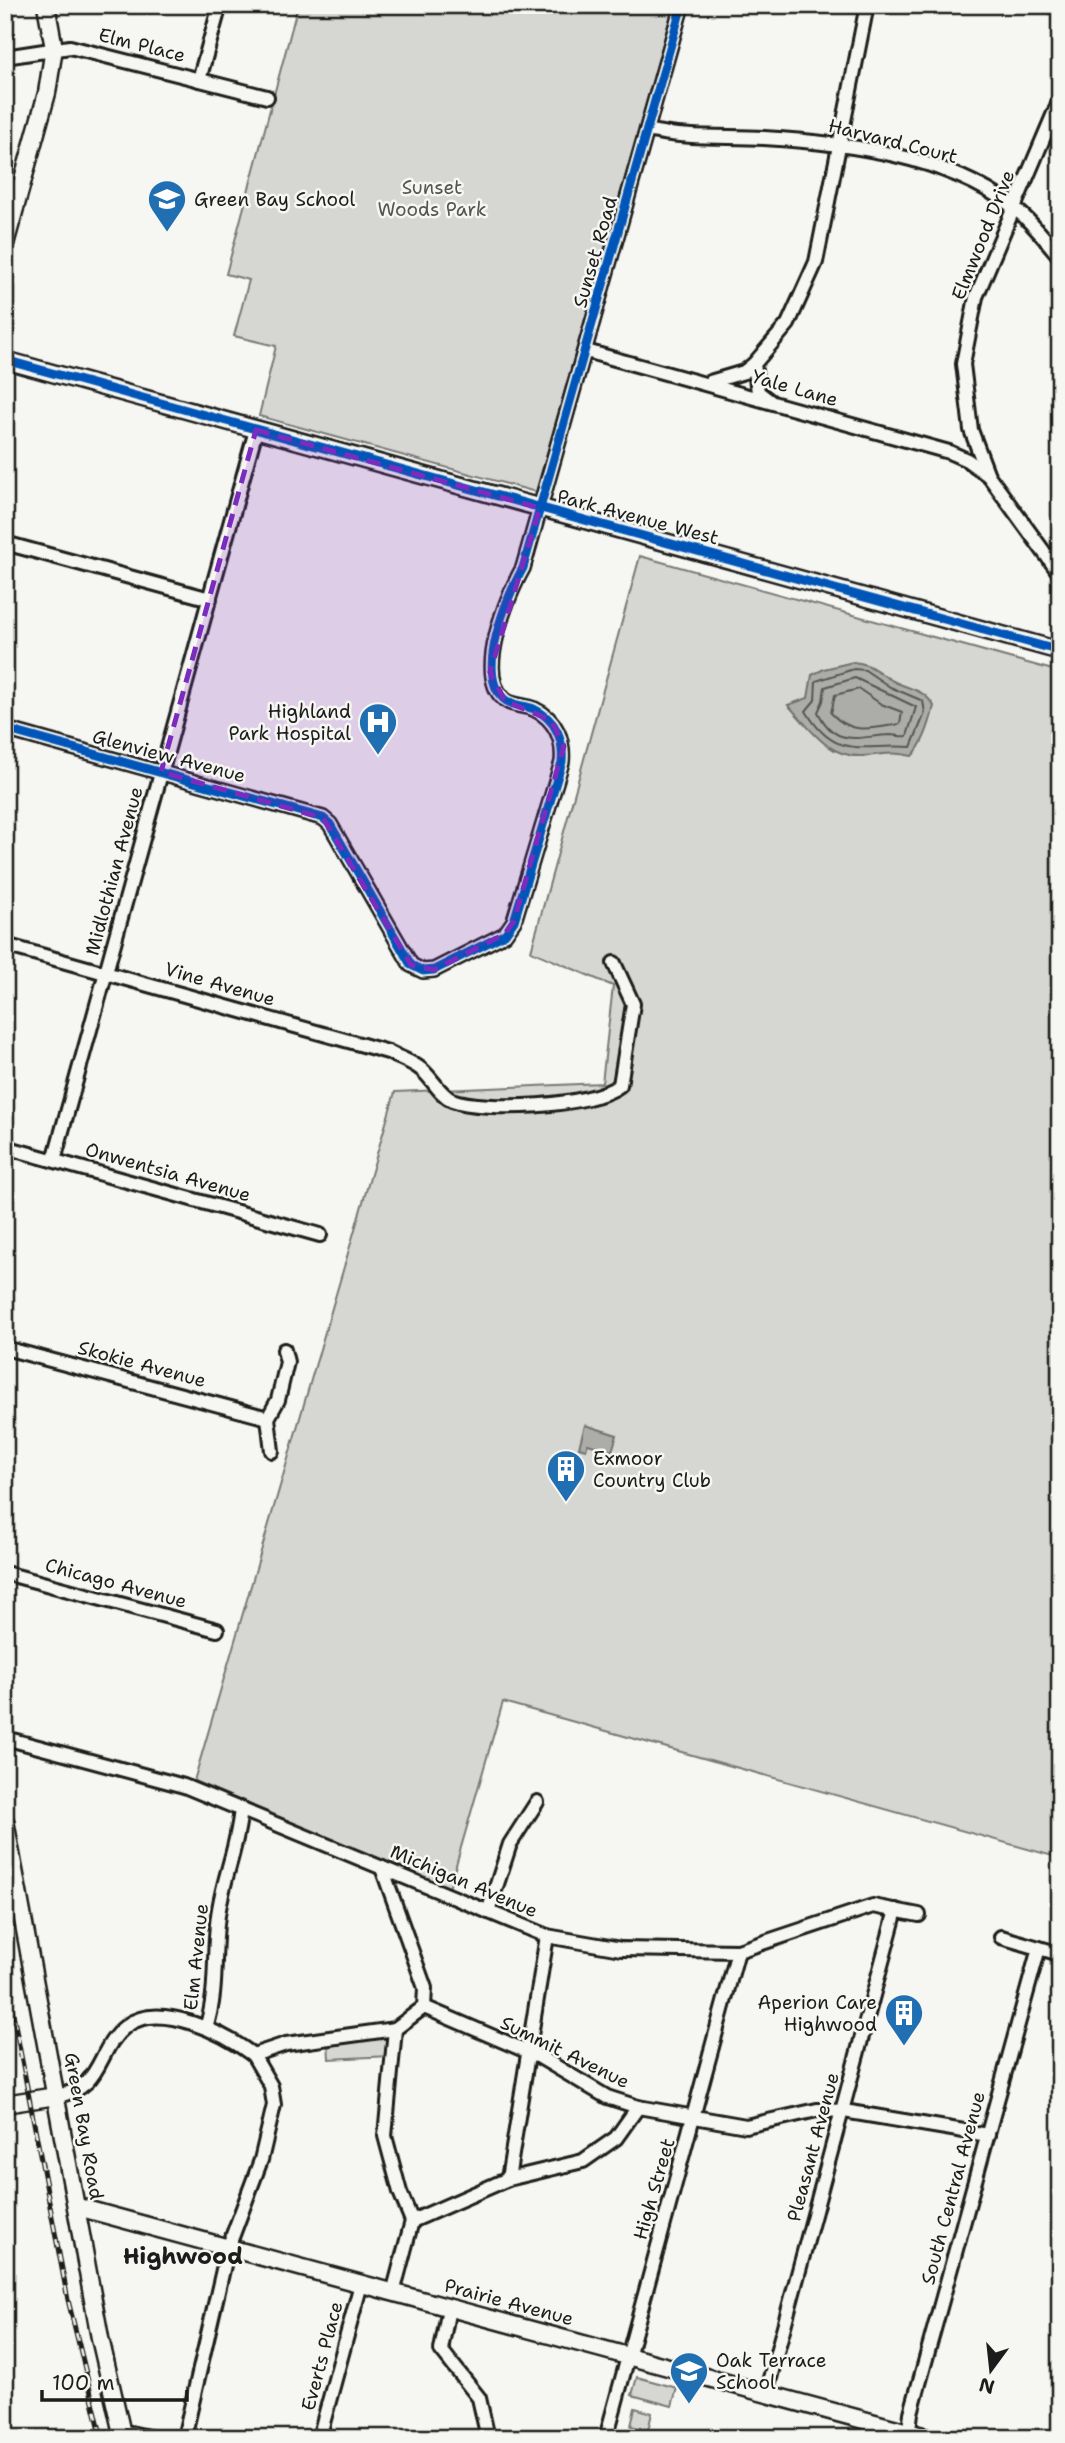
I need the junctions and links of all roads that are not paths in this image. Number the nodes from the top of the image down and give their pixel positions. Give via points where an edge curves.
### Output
1 (46, 5) edge
2 (220, 5) edge
3 (682, 5) edge
4 (867, 5) edge
5 (54, 48) junction
6 (5, 57) edge
7 (199, 80) junction
8 (267, 97) dead end
9 (1060, 99) edge
10 (647, 130) junction
11 (837, 145) junction
12 (1014, 208) junction
13 (5, 244) edge
14 (1060, 257) edge
15 (586, 351) junction
16 (5, 360) edge
17 (754, 364) junction
18 (705, 383) junction
19 (771, 402) junction
20 (256, 430) junction
21 (988, 475) junction
22 (540, 508) junction
23 (5, 542) edge
24 (1060, 574) edge
25 (210, 599) junction
26 (1060, 652) edge
27 (5, 729) edge
28 (161, 772) junction
29 (323, 818) joint
30 (5, 945) edge
31 (614, 963) dead end
32 (106, 972) junction
33 (5, 1147) edge
34 (54, 1160) junction
35 (320, 1235) dead end
36 (5, 1348) edge
37 (284, 1350) dead end
38 (268, 1418) junction
39 (272, 1451) dead end
40 (5, 1573) edge
41 (218, 1630) dead end
42 (5, 1738) edge
43 (537, 1802) dead end
44 (241, 1808) junction
45 (5, 1821) edge
46 (382, 1868) junction
47 (896, 1910) junction
48 (488, 1912) junction
49 (919, 1915) dead end
50 (547, 1936) junction
51 (1001, 1937) dead end
52 (1039, 1948) junction
53 (738, 1951) junction
54 (1060, 1954) edge
55 (424, 2007) junction
56 (206, 2028) junction
57 (395, 2029) junction
58 (528, 2052) junction
59 (253, 2054) junction
60 (56, 2096) junction
61 (5, 2104) edge
62 (638, 2107) junction
63 (844, 2111) junction
64 (695, 2115) junction
65 (988, 2135) junction
66 (508, 2179) junction
67 (78, 2207) junction
68 (412, 2221) junction
69 (228, 2248) junction
70 (361, 2284) junction
71 (393, 2293) junction
72 (449, 2308) junction
73 (628, 2356) junction
74 (766, 2393) junction
75 (122, 2434) edge
76 (909, 2435) edge
77 (153, 2438) edge
78 (184, 2438) edge
79 (319, 2438) edge
80 (488, 2438) edge
81 (606, 2438) edge
82 (930, 2438) edge

1 - 5 main road
2 - 7 street
3 - 10 street, Sunset Road
4 - 11 street
5 - 6 street, Elm Place
5 - 7 street, Elm Place via 70,47
5 - 13 main road via 47,93
7 - 8 street, Elm Place
9 - 12 street, Elmwood Drive
10 - 11 street, Harvard Court via 677,136
10 - 15 street, Sunset Road
11 - 12 street, Harvard Court via 949,173
11 - 17 street via 816,262 788,324
12 - 14 street, Harvard Court
12 - 21 street, Elmwood Drive via 976,297 965,339 963,364 971,430
15 - 18 street, Yale Lane
15 - 22 street, Sunset Road
16 - 20 main road, Park Avenue West
17 - 18 street via 726,379
17 - 19 street via 758,392
18 - 19 street, Yale Lane
19 - 21 street, Yale Lane via 949,452
20 - 22 main road, Park Avenue West
20 - 25 street, Midlothian Avenue
21 - 24 street, Elmwood Drive
22 - 26 main road, Park Avenue West
22 - 29 street, Sunset Road via 490,672 492,685 505,701 534,709 551,720 564,746 514,921 505,934 434,970 411,965
23 - 25 street
25 - 28 street, Midlothian Avenue
27 - 28 street, Glenview Avenue
28 - 29 street, Glenview Avenue
28 - 32 street, Midlothian Avenue
30 - 32 street, Vine Avenue
31 - 32 street, Vine Avenue via 633,1004 620,1085 606,1094 500,1108 450,1100 421,1069 388,1052
32 - 34 street, Midlothian Avenue
33 - 34 street, Onwentsia Avenue
34 - 35 street, Onwentsia Avenue
36 - 38 street, Skokie Avenue
37 - 38 street via 287,1362 278,1400
38 - 39 street
40 - 41 street, Chicago Avenue
42 - 44 street, Michigan Avenue via 184,1786
43 - 48 street via 510,1844
44 - 46 street, Michigan Avenue
44 - 56 street, Elm Avenue via 238,1841 219,1910 214,1994
45 - 60 main road, Green Bay Road
46 - 48 street, Michigan Avenue
46 - 55 street via 423,1978
47 - 49 street, Michigan Avenue
47 - 53 street, Michigan Avenue via 873,1906
47 - 63 street, Pleasant Avenue
48 - 50 street, Michigan Avenue
50 - 53 street, Michigan Avenue via 621,1949
50 - 58 street
51 - 52 street
52 - 54 street
52 - 65 street, South Central Avenue
53 - 64 street, High Street
55 - 57 street
55 - 58 street, Summit Avenue
56 - 59 street
56 - 60 street via 178,2018 126,2026 83,2088
57 - 59 street via 286,2044
57 - 68 street via 385,2136
58 - 62 street, Summit Avenue via 590,2089
58 - 66 street
59 - 69 street via 271,2086 274,2105 261,2160
60 - 61 main road
60 - 67 main road, Green Bay Road
62 - 64 street, Summit Avenue
62 - 66 street via 616,2138 583,2161
63 - 64 street, Summit Avenue via 817,2110 746,2126
63 - 65 street, Summit Avenue
63 - 74 street, Pleasant Avenue
64 - 73 street, High Street
65 - 76 street, South Central Avenue
66 - 68 street
67 - 69 main road, Prairie Avenue
67 - 75 main road, Green Bay Road
68 - 71 street
69 - 70 main road, Prairie Avenue
69 - 78 street
70 - 71 main road, Prairie Avenue
70 - 79 street, Everts Place
71 - 72 main road, Prairie Avenue
72 - 73 main road, Prairie Avenue
72 - 80 street via 441,2350 479,2398
73 - 74 main road, Prairie Avenue
73 - 81 street, High Street
74 - 76 main road, Prairie Avenue
75 - 77 street
76 - 82 main road, Prairie Avenue

